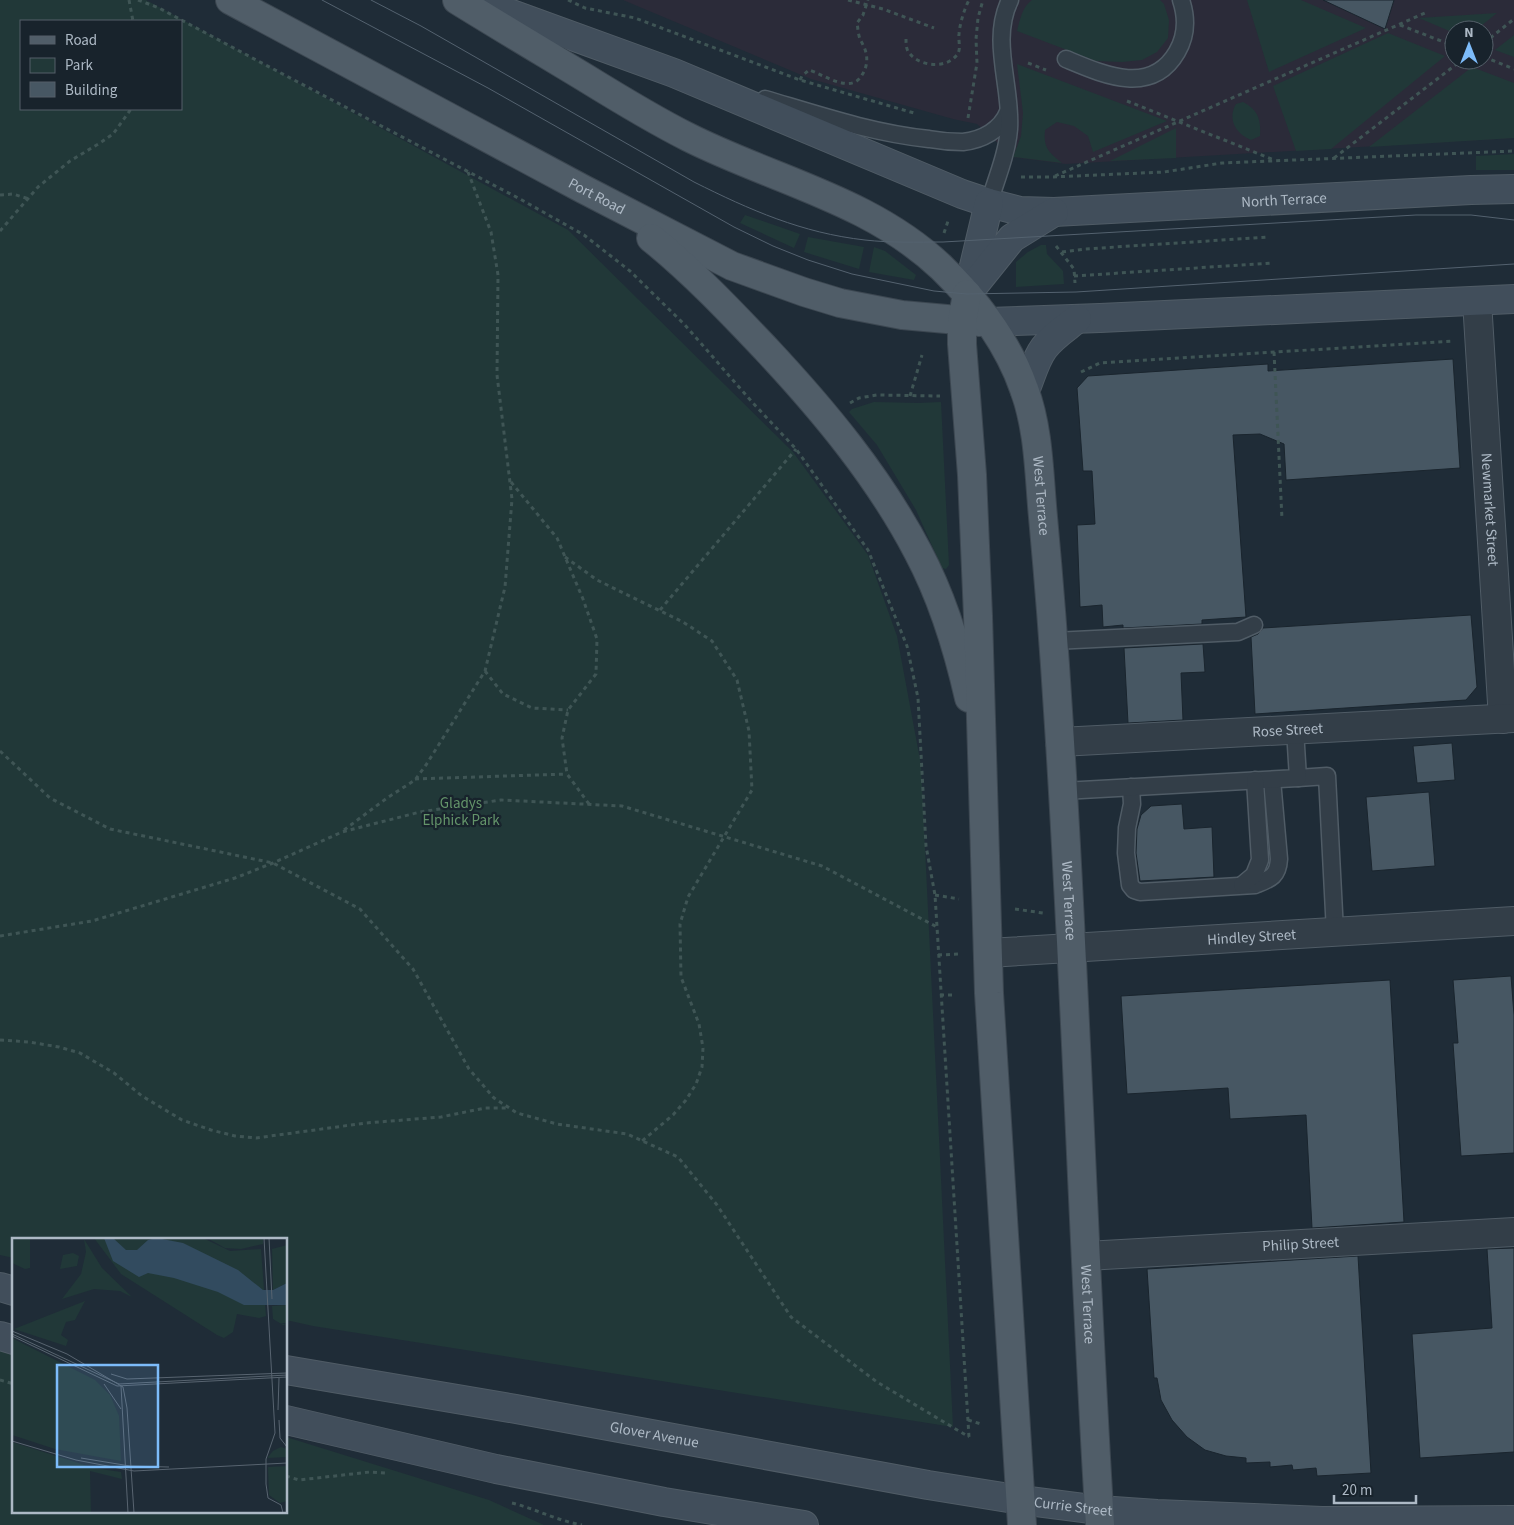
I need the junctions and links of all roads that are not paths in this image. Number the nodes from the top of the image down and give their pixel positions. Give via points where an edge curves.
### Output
1 (230, 0) edge
2 (457, 0) edge
3 (473, 0) edge
4 (1010, 0) edge
5 (1181, 0) edge
6 (1066, 59) dead end
7 (674, 72) junction
8 (1008, 112) junction
9 (583, 189) junction
10 (1514, 189) edge
11 (989, 203) junction
12 (1054, 212) junction
13 (967, 294) junction
14 (1514, 299) edge
15 (1477, 301) junction
16 (1077, 319) junction
17 (976, 322) junction
18 (1025, 391) junction
19 (1254, 625) dead end
20 (1054, 641) junction
21 (1508, 718) edge
22 (1296, 730) junction
23 (1060, 742) junction
24 (1298, 778) junction
25 (1255, 780) junction
26 (1272, 780) junction
27 (1131, 787) junction
28 (983, 791) junction
29 (1063, 791) junction
30 (1242, 885) junction
31 (1514, 921) edge
32 (1335, 932) junction
33 (1070, 948) junction
34 (988, 953) junction
35 (1514, 1232) edge
36 (1086, 1256) junction
37 (288, 1370) edge
38 (288, 1420) edge
39 (1021, 1512) edge
40 (1100, 1517) edge
41 (1514, 1520) edge
42 (804, 1525) edge

1 - 9 main road, Port Road
2 - 13 main road via 681,134 874,218 926,255
3 - 7 main road
4 - 8 lane via 1003,18 1002,44
5 - 6 lane via 1185,19 1181,44 1168,64 1154,74 1116,77
7 - 8 lane via 874,131 920,138 955,142 971,140 997,128
7 - 11 main road via 956,192
8 - 11 lane via 1006,148
9 - 17 main road, Port Road via 732,266 804,292 866,309
9 - 28 main road via 681,262 787,372 858,456 919,552 939,598 966,683
10 - 12 main road, North Terrace
11 - 12 main road, North Terrace via 1020,211
11 - 13 main road
12 - 13 main road, North Terrace via 1012,238
13 - 17 main road, West Terrace
14 - 15 main road
15 - 16 main road
15 - 21 street, Newmarket Street
16 - 17 main road
16 - 18 main road via 1044,348
17 - 18 main road, West Terrace via 1008,352
17 - 28 main road via 962,344 972,475
18 - 20 main road, West Terrace via 1037,450
19 - 20 lane via 1238,632
20 - 23 main road, West Terrace
21 - 22 street, Rose Street
22 - 23 street, Rose Street
22 - 24 lane
23 - 29 main road, West Terrace
24 - 26 lane
24 - 32 lane via 1327,776
25 - 26 lane
25 - 27 lane
25 - 30 lane via 1260,860 1254,875
26 - 30 lane via 1278,870 1270,880
27 - 29 lane
27 - 30 lane via 1126,853 1130,885 1134,890
28 - 34 main road
29 - 33 main road, West Terrace
31 - 32 street, Hindley Street
32 - 33 street, Hindley Street
33 - 34 street, Hindley Street
33 - 36 main road, West Terrace
34 - 39 main road
35 - 36 street, Philip Street
36 - 40 main road, West Terrace
37 - 39 main road, Glover Avenue via 928,1485
38 - 42 main road via 496,1469
39 - 40 main road, Currie Street
40 - 41 main road, Currie Street via 1157,1514 1322,1521

